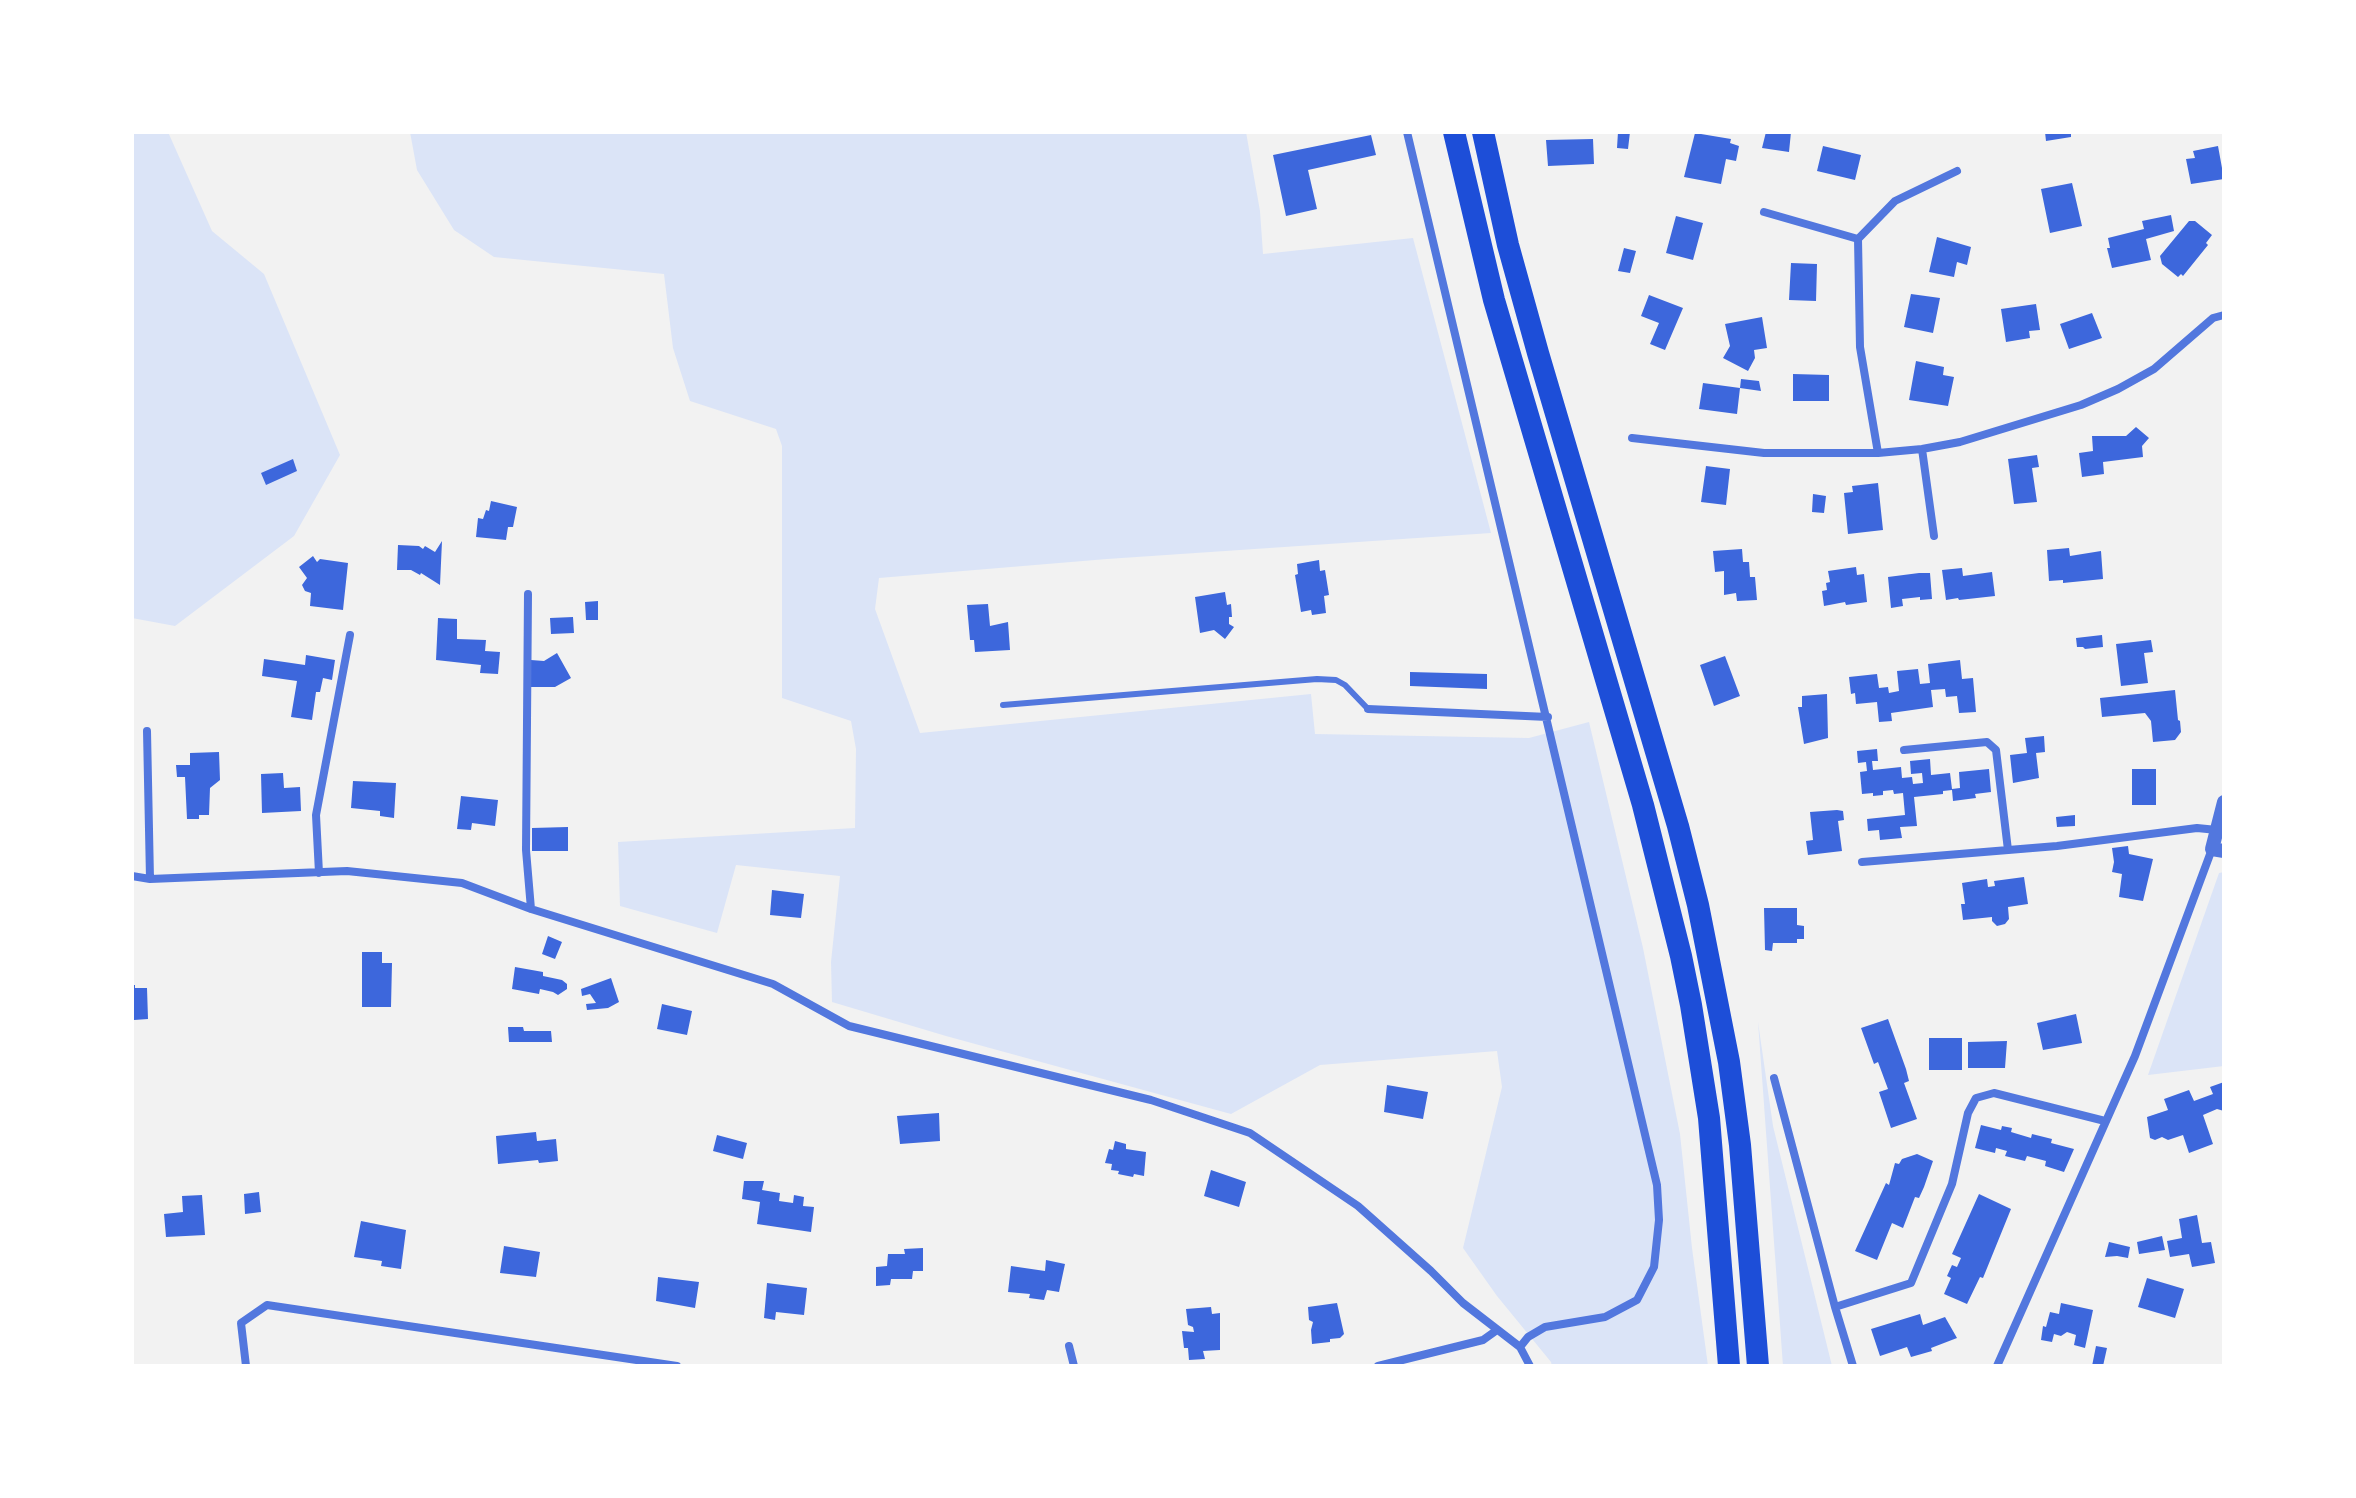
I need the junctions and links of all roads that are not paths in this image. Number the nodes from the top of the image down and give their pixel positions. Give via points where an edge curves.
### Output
1 (1407, 132) edge
2 (1454, 132) edge
3 (1483, 132) edge
4 (1957, 171) dead end
5 (1764, 212) dead end
6 (1858, 239) junction
7 (2224, 315) edge
8 (1632, 438) dead end
9 (1922, 449) junction
10 (1878, 453) junction
11 (1934, 536) dead end
12 (528, 594) dead end
13 (350, 635) dead end
14 (1003, 705) dead end
15 (1368, 709) joint
16 (1548, 717) junction
17 (147, 731) dead end
18 (1904, 750) dead end
19 (2224, 802) edge
20 (2217, 830) junction
21 (2008, 850) junction
22 (2218, 850) edge
23 (1862, 862) dead end
24 (319, 873) junction
25 (132, 876) edge
26 (150, 879) junction
27 (531, 909) junction
28 (1774, 1078) dead end
29 (2105, 1121) junction
30 (1835, 1307) junction
31 (1497, 1330) junction
32 (1069, 1346) dead end
33 (1520, 1347) junction
34 (246, 1366) edge
35 (677, 1366) edge
36 (1074, 1366) edge
37 (1378, 1366) edge
38 (1530, 1366) edge
39 (1729, 1366) edge
40 (1758, 1366) edge
41 (1853, 1366) edge
42 (1997, 1366) edge

1 - 16 street
2 - 39 highway via 1494,300 1643,805 1681,956 1709,1118
3 - 40 highway via 1534,340 1701,918 1740,1145
4 - 6 street via 1895,201
5 - 6 street
6 - 10 street via 1860,347
7 - 9 street via 2213,318 2154,369 2081,405
8 - 10 street via 1764,453
9 - 10 street
9 - 11 street
12 - 27 street via 526,850
13 - 24 street via 316,815
14 - 15 lane via 1317,679 1345,685
15 - 16 street
16 - 33 street via 1657,1185 1659,1220 1654,1267 1637,1300 1605,1317 1545,1327
17 - 26 street
18 - 21 street via 1987,742 1996,750
19 - 20 street
20 - 21 street
20 - 22 street
21 - 23 street
22 - 29 street
24 - 26 street
24 - 27 street via 462,883
25 - 26 street
27 - 31 street via 773,984 849,1026 1151,1100 1250,1133 1358,1206
28 - 30 street
29 - 30 street via 1994,1093 1976,1098 1952,1184 1911,1283
29 - 42 street
30 - 41 street
31 - 33 street
31 - 37 street via 1483,1340
32 - 36 street
33 - 38 street
34 - 35 street via 241,1323 267,1305

